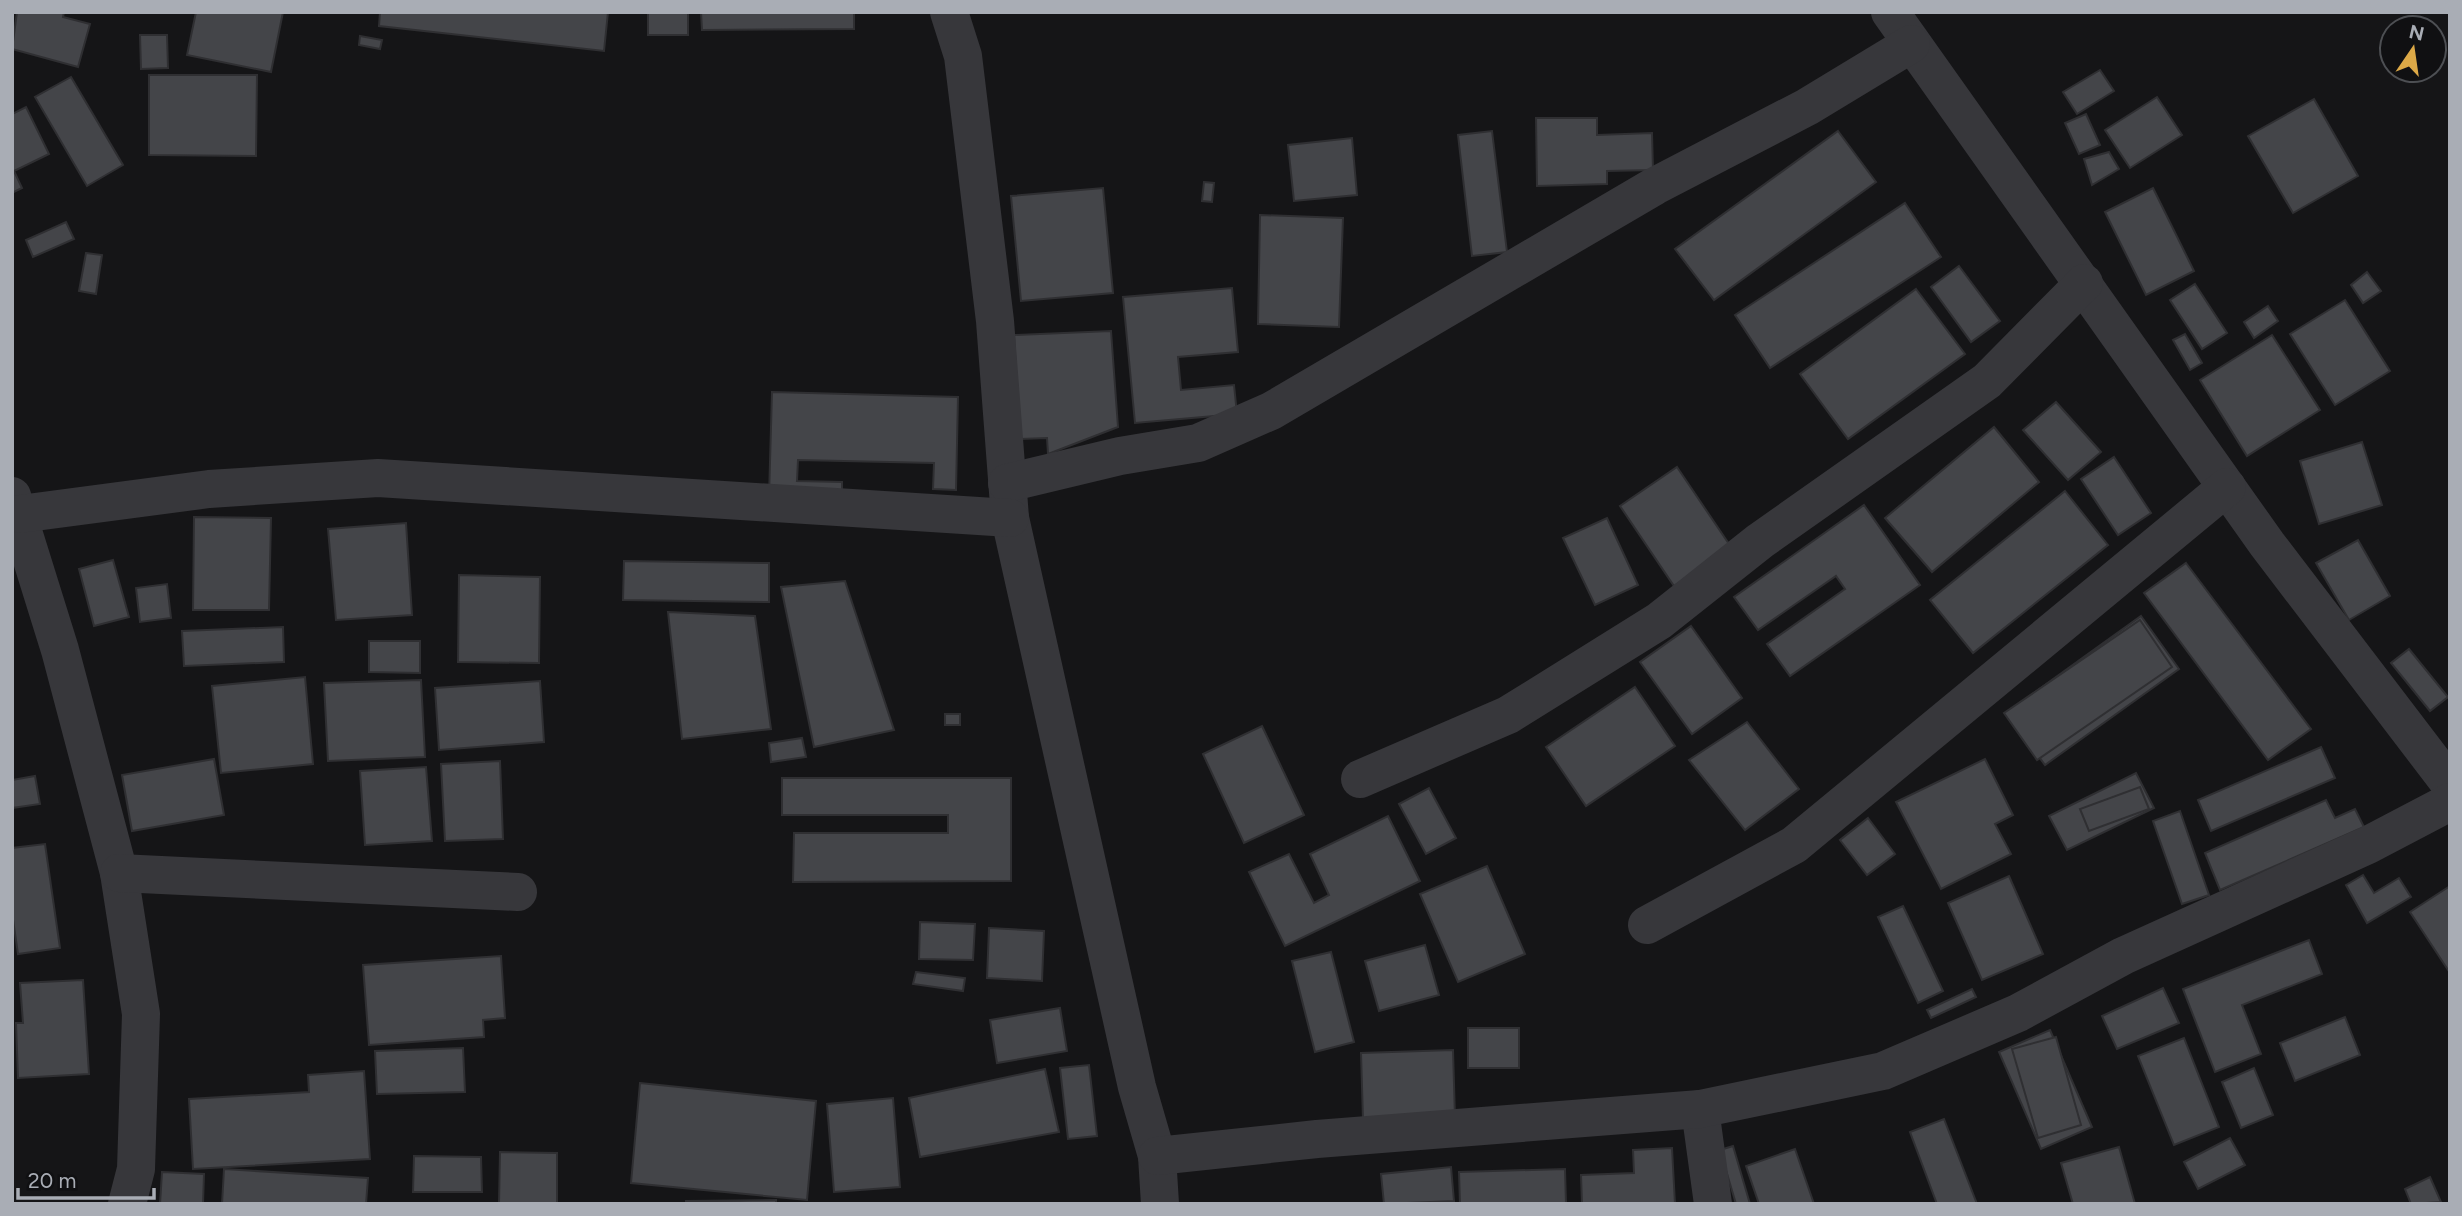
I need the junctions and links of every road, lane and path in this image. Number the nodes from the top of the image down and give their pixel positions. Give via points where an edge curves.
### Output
1 (949, 12) edge
2 (1890, 12) edge
3 (1911, 44) junction
4 (2084, 283) junction
5 (2227, 487) junction
6 (1009, 501) junction
7 (16, 505) edge
8 (1360, 779) dead end
9 (2450, 784) edge
10 (2450, 802) edge
11 (120, 873) junction
12 (518, 892) dead end
13 (1647, 925) dead end
14 (1700, 1109) junction
15 (1157, 1156) junction
16 (127, 1204) edge
17 (1160, 1204) edge
18 (1713, 1204) edge

1 - 6 street via 963,56 995,321
2 - 3 street
3 - 4 street
3 - 6 street via 1807,107 1655,186 1271,411 1198,443 1120,456
4 - 5 street
4 - 8 street via 1987,381 1760,541 1659,621 1508,715
5 - 9 street
5 - 13 street via 1794,845
6 - 7 street via 379,478
6 - 15 street via 1137,1087
7 - 11 street
10 - 14 street via 2368,845 2123,956 2018,1013 1883,1071
11 - 12 street
11 - 16 street via 141,1014 136,1169
14 - 15 street
14 - 18 street
15 - 17 street

